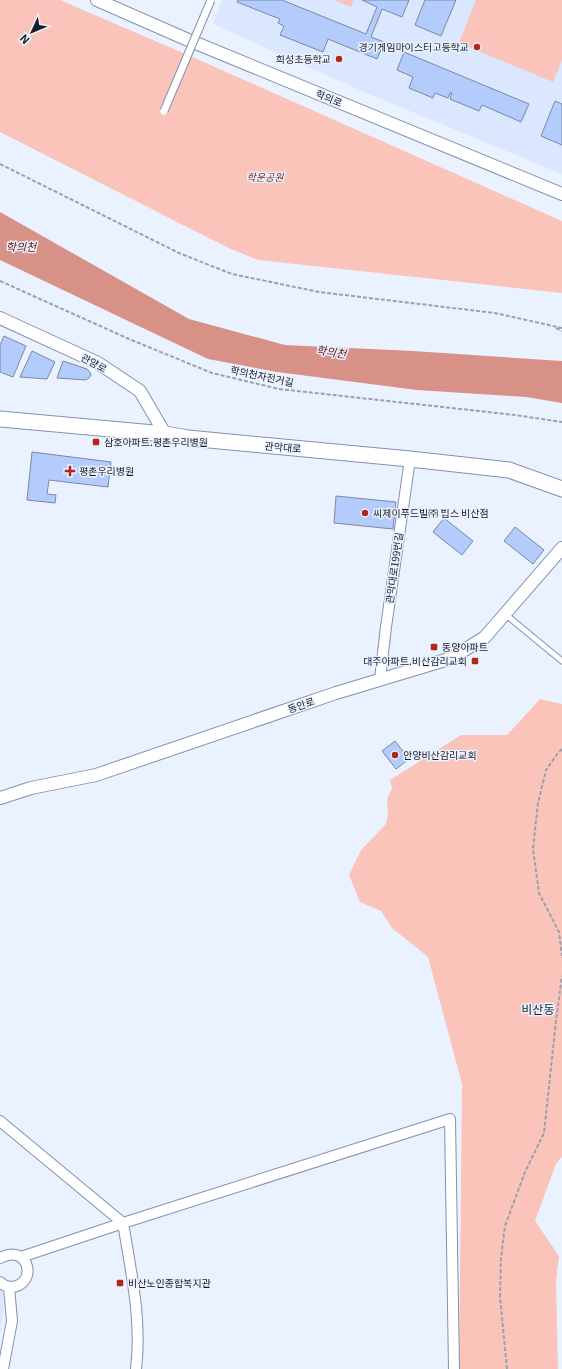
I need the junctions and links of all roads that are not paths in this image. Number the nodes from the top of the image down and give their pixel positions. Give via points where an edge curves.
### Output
1 (97, 0) edge
2 (210, 0) edge
3 (164, 111) dead end
4 (562, 194) edge
5 (0, 318) edge
6 (0, 419) edge
7 (165, 434) junction
8 (410, 458) junction
9 (562, 489) edge
10 (562, 548) edge
11 (505, 614) junction
12 (562, 661) edge
13 (380, 679) junction
14 (0, 798) edge
15 (0, 1121) edge
16 (123, 1223) junction
17 (22, 1257) junction
18 (0, 1258) edge
19 (4, 1284) edge
20 (3, 1369) edge
21 (136, 1369) edge
22 (454, 1369) edge

1 - 4 street, 학의로
2 - 3 street, bridge
5 - 7 street, 관양로 via 98,363 140,391
6 - 7 main road, 관악대로
7 - 8 main road, 관악대로
8 - 9 main road, 관악대로 via 508,470
8 - 13 street, 관악대로199번길
10 - 11 street, 동안로
11 - 12 lane
11 - 13 street, 동안로 via 486,637 452,658
13 - 14 street, 동안로 via 96,775 31,788
15 - 16 street
16 - 17 street
16 - 21 street via 138,1318 139,1350
16 - 22 street via 450,1119
17 - 18 street via 7,1254
17 - 19 street via 28,1270 23,1283 16,1286
19 - 20 street via 12,1321

